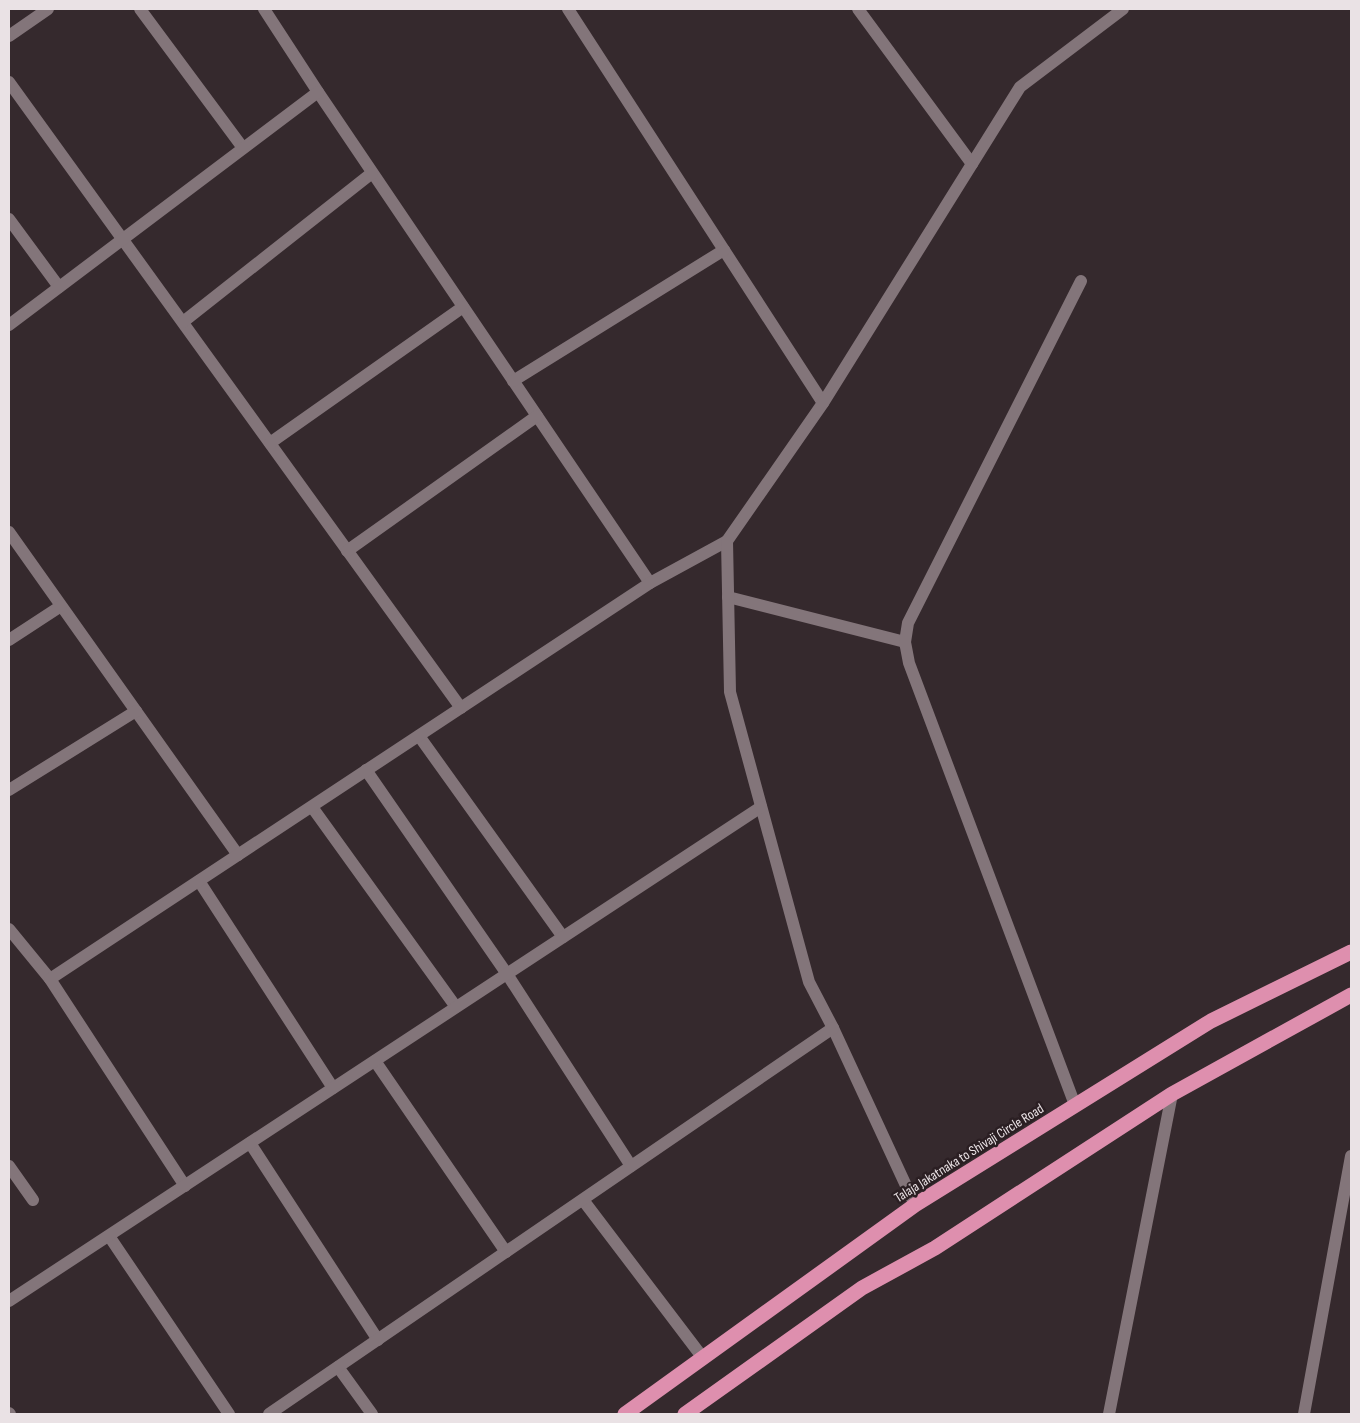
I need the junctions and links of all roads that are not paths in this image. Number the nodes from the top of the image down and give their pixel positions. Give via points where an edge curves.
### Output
1 (48, 9) edge
2 (140, 9) edge
3 (264, 9) edge
4 (568, 9) edge
5 (858, 9) edge
6 (1123, 9) edge
7 (9, 36) edge
8 (9, 82) edge
9 (318, 92) junction
10 (243, 148) junction
11 (972, 164) junction
12 (372, 173) junction
13 (9, 219) edge
14 (123, 238) junction
15 (724, 250) junction
16 (1081, 280) dead end
17 (59, 287) junction
18 (463, 307) junction
19 (183, 322) junction
20 (9, 325) edge
21 (513, 381) junction
22 (823, 403) junction
23 (537, 416) junction
24 (270, 443) junction
25 (9, 532) edge
26 (727, 541) junction
27 (347, 551) junction
28 (650, 583) junction
29 (728, 597) junction
30 (61, 606) junction
31 (9, 640) edge
32 (905, 642) junction
33 (460, 708) junction
34 (136, 711) junction
35 (419, 736) junction
36 (366, 770) junction
37 (9, 790) edge
38 (312, 806) junction
39 (761, 807) junction
40 (238, 855) junction
41 (200, 881) junction
42 (9, 929) edge
43 (563, 937) junction
44 (1351, 952) edge
45 (508, 974) junction
46 (50, 979) junction
47 (1351, 995) edge
48 (456, 1007) junction
49 (833, 1028) junction
50 (375, 1061) junction
51 (333, 1088) junction
52 (1172, 1094) junction
53 (1075, 1106) junction
54 (250, 1143) junction
55 (1351, 1156) edge
56 (9, 1166) edge
57 (632, 1166) junction
58 (185, 1186) junction
59 (33, 1200) dead end
60 (583, 1200) junction
61 (915, 1205) junction
62 (108, 1236) junction
63 (506, 1252) junction
64 (9, 1301) edge
65 (378, 1340) junction
66 (703, 1358) junction
67 (338, 1367) junction
68 (229, 1414) edge
69 (269, 1414) edge
70 (372, 1414) edge
71 (625, 1414) edge
72 (685, 1414) edge
73 (1109, 1414) edge
74 (1304, 1414) edge

1 - 7 street
2 - 10 street
3 - 9 street
4 - 15 street
5 - 11 street
6 - 11 street via 1020,87
8 - 14 street
9 - 10 street
9 - 12 street
10 - 14 street
11 - 22 street
12 - 18 street
12 - 19 street
13 - 17 street
14 - 17 street
14 - 19 street
15 - 21 street
15 - 22 street
16 - 32 street via 908,623
17 - 20 street
18 - 21 street
18 - 24 street
19 - 24 street
21 - 23 street
22 - 26 street
23 - 27 street
23 - 28 street
24 - 27 street
25 - 30 street
26 - 28 street
26 - 29 street
27 - 33 street
28 - 33 street
29 - 32 street
29 - 39 street via 730,692
30 - 31 street
30 - 34 street
32 - 53 street via 909,663
33 - 35 street
34 - 37 street
34 - 40 street
35 - 36 street
35 - 43 street
36 - 38 street
36 - 45 street
38 - 40 street
38 - 48 street
39 - 43 street
39 - 49 street via 809,982
40 - 41 street
41 - 46 street
41 - 51 street
42 - 46 street
43 - 45 street
44 - 53 highway, Talaja Jakatnaka to Shivaji Circle Road via 1211,1021
45 - 48 street
45 - 57 street
46 - 58 street
47 - 52 highway
48 - 50 street
49 - 57 street
49 - 61 street
50 - 51 street
50 - 63 street
51 - 54 street
52 - 72 highway via 935,1248 862,1288
52 - 73 street
53 - 61 highway, Talaja Jakatnaka to Shivaji Circle Road
54 - 58 street
54 - 65 street
55 - 74 street
56 - 59 street
57 - 60 street
58 - 62 street
60 - 63 street
60 - 66 street
61 - 66 highway, Talaja Jakatnaka to Shivaji Circle Road
62 - 64 street
62 - 68 street
63 - 65 street
65 - 67 street
66 - 71 highway, Talaja Jakatnaka to Shivaji Circle Road
67 - 69 street
67 - 70 street

